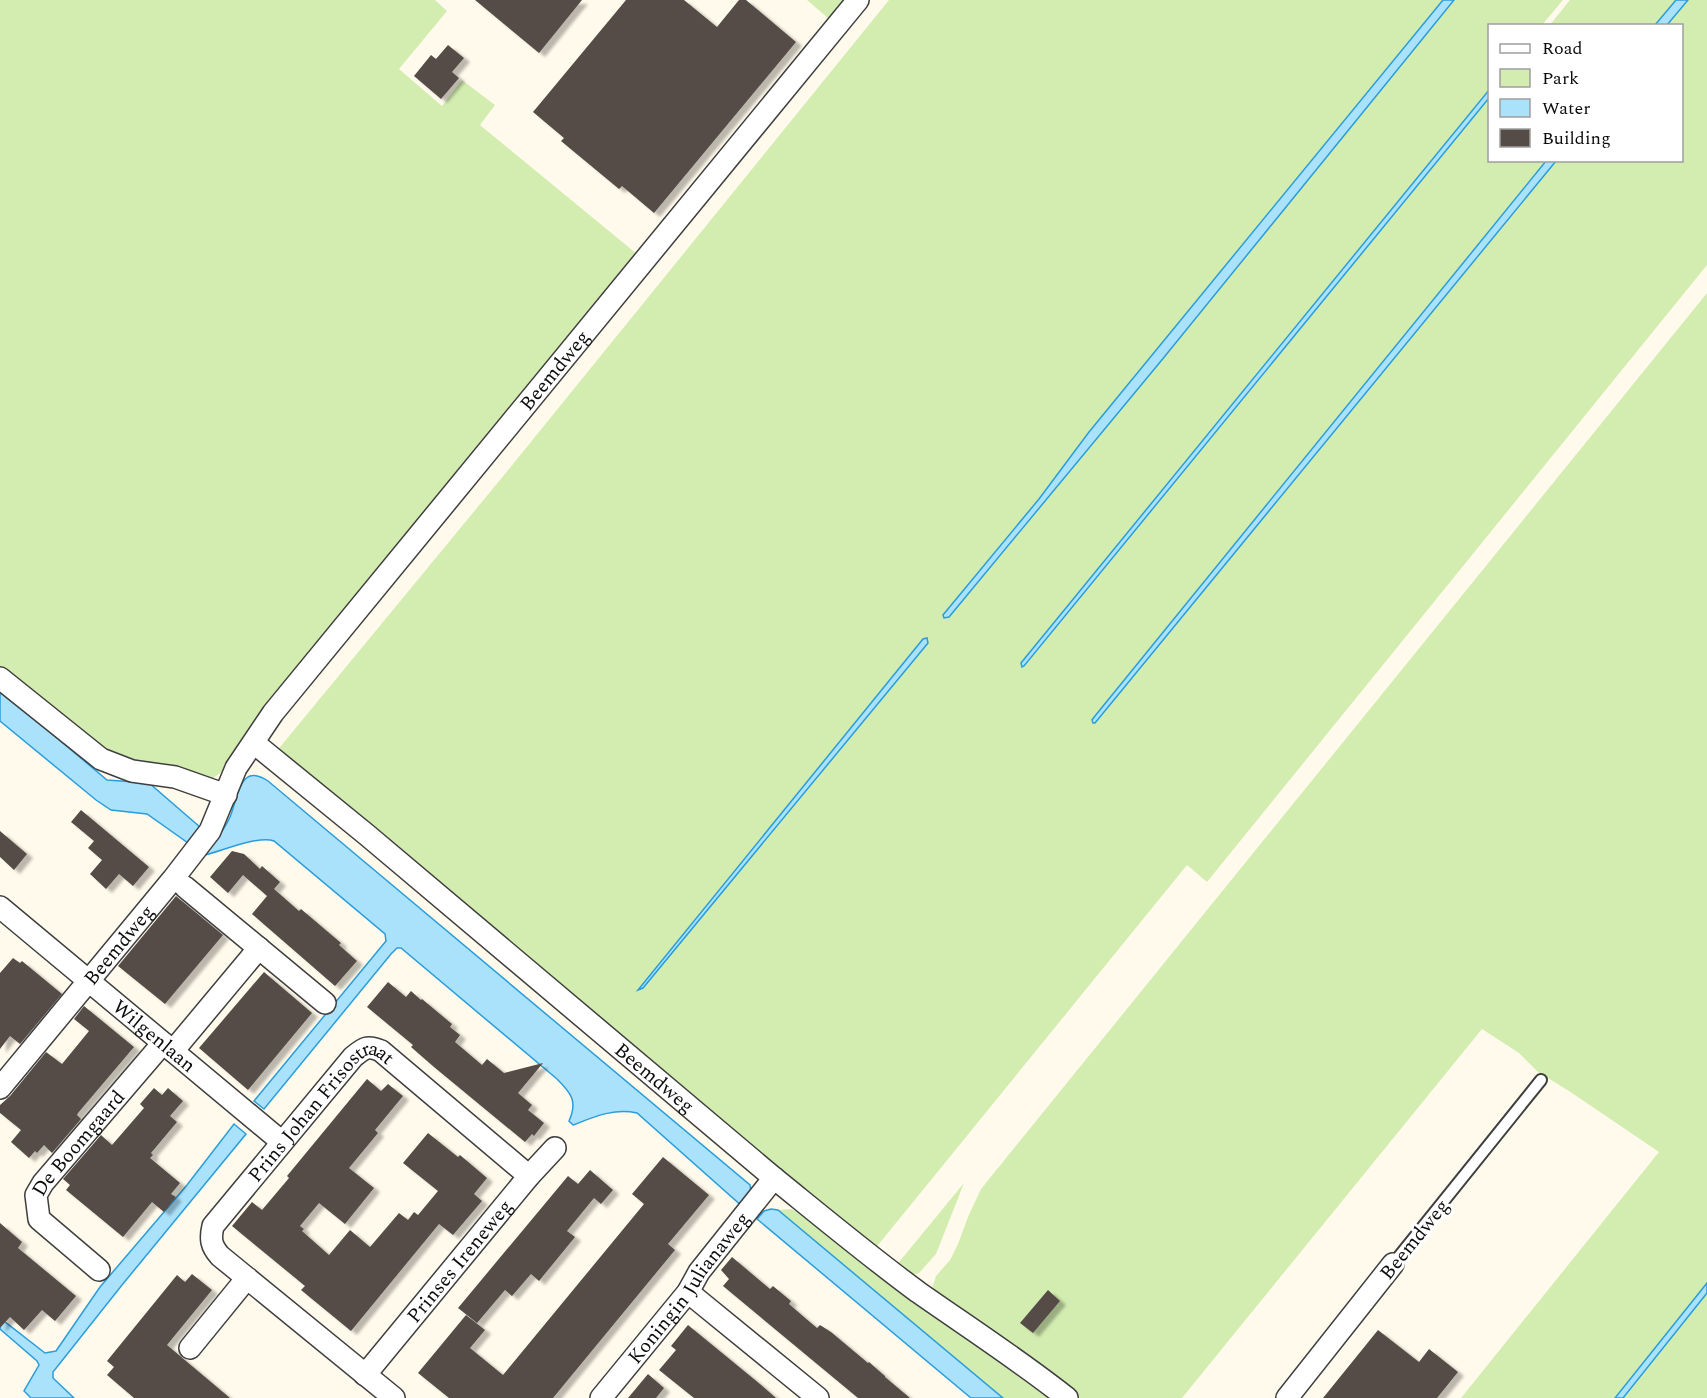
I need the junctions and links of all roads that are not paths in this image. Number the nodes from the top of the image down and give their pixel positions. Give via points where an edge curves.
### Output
1 (858, 0) edge
2 (0, 678) edge
3 (254, 743) junction
4 (226, 795) junction
5 (185, 887) dead end
6 (3, 916) edge
7 (259, 948) junction
8 (88, 980) junction
9 (325, 1003) dead end
10 (168, 1047) junction
11 (1541, 1080) dead end
12 (0, 1088) edge
13 (282, 1142) junction
14 (555, 1148) dead end
15 (529, 1176) junction
16 (774, 1178) junction
17 (1393, 1264) joint
18 (99, 1270) dead end
19 (247, 1278) junction
20 (688, 1293) junction
21 (190, 1348) dead end
22 (365, 1375) junction
23 (808, 1395) edge
24 (394, 1398) edge
25 (602, 1398) edge
26 (1067, 1398) edge
27 (1287, 1398) edge

1 - 3 street, Beemdweg via 273,713
2 - 4 street via 101,759 132,771 175,777
3 - 4 street, Beemdweg via 236,768
3 - 16 street, Beemdweg
4 - 8 street, Beemdweg via 210,831
5 - 7 street
6 - 8 street, Wilgenlaan
7 - 9 street
7 - 10 street, De Boomgaard
8 - 10 street, Wilgenlaan
8 - 12 street, Beemdweg
10 - 13 street, Wilgenlaan
10 - 18 street, De Boomgaard via 36,1195 39,1219
11 - 17 lane, Beemdweg
13 - 15 street, Prins Johan Frisostraat via 353,1057 372,1047
13 - 19 street, Prins Johan Frisostraat via 213,1226 213,1247
14 - 15 street, Prinses Ireneweg
15 - 22 street, Prinses Ireneweg
16 - 20 street, Koningin Julianaweg via 699,1272
16 - 26 street, Beemdweg via 917,1291
17 - 27 street, Beemdweg
19 - 21 street
19 - 22 street
20 - 23 street
20 - 25 street, Koningin Julianaweg
22 - 24 street

